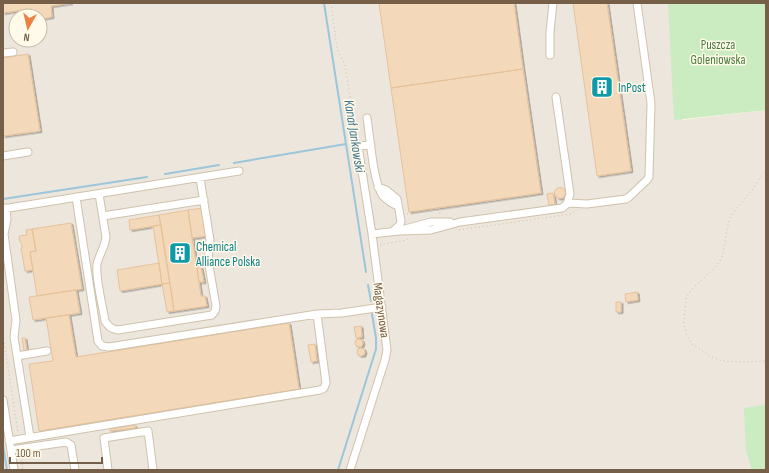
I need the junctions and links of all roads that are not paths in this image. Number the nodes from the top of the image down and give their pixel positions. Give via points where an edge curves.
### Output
1 (553, 3) edge
2 (637, 3) edge
3 (13, 52) dead end
4 (3, 53) edge
5 (550, 55) dead end
6 (556, 97) dead end
7 (367, 118) dead end
8 (371, 145) junction
9 (28, 152) dead end
10 (3, 156) edge
11 (239, 172) dead end
12 (200, 178) junction
13 (99, 194) junction
14 (76, 197) junction
15 (204, 200) junction
16 (568, 203) junction
17 (4, 209) edge
18 (103, 216) junction
19 (396, 231) junction
20 (372, 234) junction
21 (382, 307) junction
22 (317, 314) junction
23 (47, 351) dead end
24 (17, 356) junction
25 (3, 400) edge
26 (102, 426) junction
27 (30, 437) junction
28 (104, 438) junction
29 (9, 441) junction
30 (11, 450) junction
31 (14, 470) edge
32 (75, 470) edge
33 (108, 470) edge
34 (152, 470) edge
35 (350, 470) edge

1 - 5 street
2 - 16 street via 651,103 650,175 628,198 582,204
3 - 4 street
6 - 16 street via 570,194
7 - 8 street
8 - 19 street via 378,187 397,199 401,221
8 - 20 street, Magazynowa via 358,146
9 - 10 street
11 - 12 street
12 - 13 street
12 - 15 street
13 - 14 street
13 - 18 street
14 - 17 street
14 - 22 street via 98,341 102,346 109,347
15 - 18 street
15 - 18 street via 210,240 208,260 215,311 212,315 118,330 112,329 105,321 97,270 106,237
16 - 19 street via 562,208 460,222 430,222
17 - 24 street via 7,218 4,234 16,315 14,337
19 - 20 street
20 - 21 street, Magazynowa
21 - 22 street
21 - 35 street, Magazynowa via 387,341 385,360
22 - 26 street via 326,383 324,388
23 - 24 street
24 - 27 street
25 - 29 street
26 - 27 street
26 - 28 street
27 - 29 street
28 - 33 street
28 - 34 street via 148,431
29 - 30 street
30 - 31 street
30 - 32 street via 66,442 71,445

